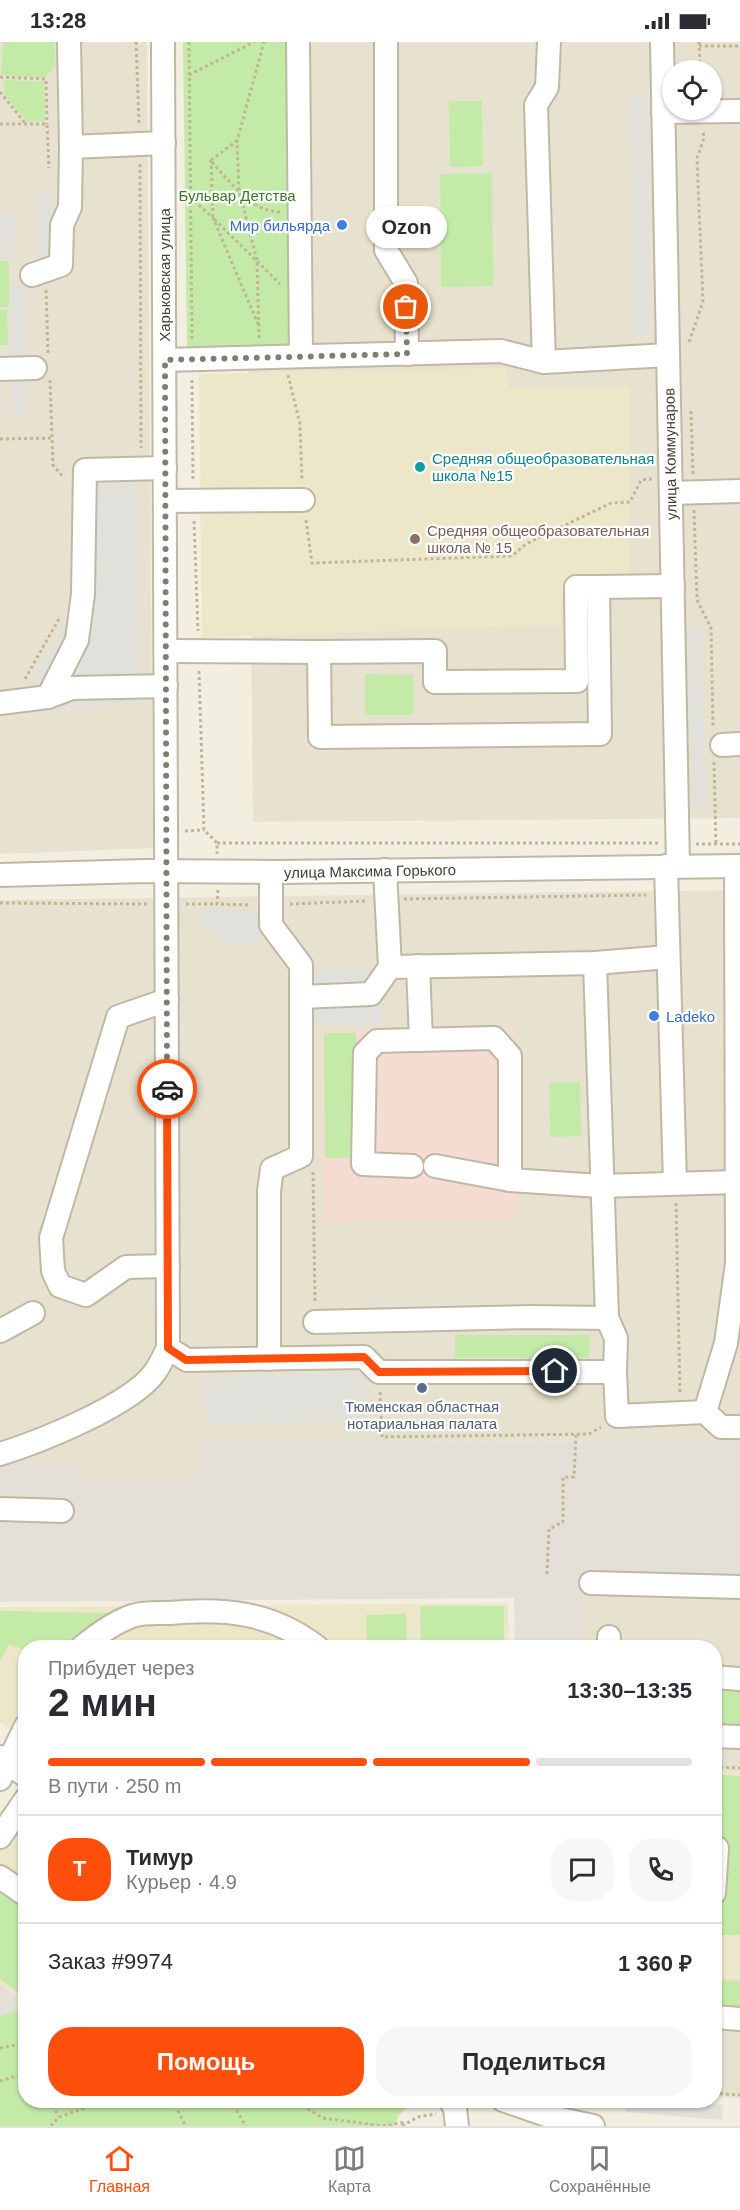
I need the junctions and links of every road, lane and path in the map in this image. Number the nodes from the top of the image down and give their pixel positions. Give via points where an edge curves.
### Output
1 (69, 42) edge
2 (136, 42) edge
3 (164, 42) edge
4 (254, 42) edge
5 (264, 42) edge
6 (298, 42) edge
7 (386, 42) edge
8 (549, 42) edge
9 (662, 42) edge
10 (699, 44) edge
11 (740, 46) edge
12 (662, 60) edge
13 (700, 60) edge
14 (189, 75) dead end
15 (0, 77) edge
16 (0, 92) edge
17 (722, 111) edge
18 (740, 111) edge
19 (663, 120) edge
20 (0, 124) edge
21 (25, 124) junction
22 (47, 124) junction
23 (237, 141) junction
24 (164, 143) junction
25 (140, 144) junction
26 (71, 147) junction
27 (210, 160) junction
28 (50, 178) dead end
29 (238, 191) junction
30 (190, 197) dead end
31 (299, 213) junction
32 (213, 218) junction
33 (257, 260) junction
34 (39, 278) joint
35 (300, 305) junction
36 (258, 326) junction
37 (407, 354) junction
38 (294, 356) junction
39 (668, 356) junction
40 (259, 357) junction
41 (165, 360) junction
42 (544, 362) junction
43 (44, 366) junction
44 (0, 369) edge
45 (52, 438) junction
46 (0, 440) edge
47 (141, 468) junction
48 (165, 468) junction
49 (70, 484) dead end
50 (671, 485) junction
51 (740, 491) edge
52 (303, 500) junction
53 (165, 501) junction
54 (598, 586) junction
55 (673, 586) junction
56 (60, 616) dead end
57 (166, 651) junction
58 (320, 652) junction
59 (166, 686) junction
60 (48, 697) junction
61 (6, 702) edge
62 (217, 843) dead end
63 (678, 843) junction
64 (738, 858) edge
65 (672, 866) junction
66 (385, 870) junction
67 (166, 871) junction
68 (271, 872) junction
69 (0, 875) edge
70 (0, 903) edge
71 (166, 904) junction
72 (218, 904) dead end
73 (668, 957) junction
74 (595, 963) junction
75 (390, 966) junction
76 (418, 966) junction
77 (301, 997) junction
78 (167, 1000) junction
79 (421, 1040) junction
80 (301, 1156) junction
81 (412, 1166) dead end
82 (435, 1166) dead end
83 (510, 1180) junction
84 (737, 1182) junction
85 (675, 1183) junction
86 (600, 1186) junction
87 (168, 1266) junction
88 (33, 1312) dead end
89 (607, 1318) junction
90 (315, 1322) joint
91 (0, 1331) edge
92 (733, 1343) edge
93 (168, 1348) junction
94 (269, 1359) junction
95 (379, 1372) junction
96 (615, 1372) junction
97 (705, 1412) junction
98 (680, 1414) junction
99 (617, 1416) junction
100 (740, 1427) edge
101 (576, 1434) junction
102 (0, 1455) edge
103 (0, 1509) edge
104 (62, 1511) dead end
105 (547, 1574) dead end
106 (591, 1582) dead end
107 (740, 1587) edge
108 (91, 1640) edge
109 (308, 1640) edge
110 (722, 1678) edge
111 (740, 1679) edge
112 (722, 1736) edge
113 (740, 1737) edge
114 (18, 1745) edge
115 (722, 1767) edge
116 (740, 1768) edge
117 (8, 1769) edge
118 (18, 1811) edge
119 (0, 1837) edge
120 (0, 1877) edge
121 (18, 1889) edge
122 (722, 2018) edge
123 (740, 2019) edge
124 (18, 2044) edge
125 (0, 2048) edge
126 (18, 2075) edge
127 (0, 2081) edge
128 (722, 2094) edge
129 (740, 2095) edge
130 (54, 2108) edge
131 (84, 2108) edge
132 (176, 2108) edge
133 (235, 2108) edge
134 (306, 2108) edge
135 (531, 2108) edge
136 (449, 2113) edge
137 (59, 2117) junction
138 (406, 2122) junction
139 (51, 2125) edge
140 (583, 2125) edge
141 (46, 2126) edge
142 (186, 2126) edge
143 (246, 2126) edge
144 (383, 2126) edge
145 (402, 2126) edge

1 - 26 street
2 - 25 path
3 - 24 street, Харьковская улица
4 - 14 path
5 - 23 path
6 - 31 street
7 - 37 street via 386,250 406,283
8 - 42 street via 547,87 536,105
9 - 12 street, улица Коммунаров
10 - 11 path
10 - 13 path
15 - 22 path via 46,79
16 - 21 path
17 - 18 street
19 - 39 street, улица Коммунаров
20 - 21 path
21 - 22 path
22 - 28 path
23 - 27 path
23 - 29 path
24 - 25 street
24 - 41 street, Харьковская улица
25 - 26 street
25 - 47 path
26 - 34 street via 70,207 62,225 61,265
27 - 29 path
27 - 32 path
29 - 31 path via 263,211
29 - 33 path
30 - 32 path
31 - 35 street
32 - 33 path
32 - 36 path
33 - 35 path
33 - 36 path
34 - 43 path
35 - 38 street
36 - 40 path
37 - 38 street
37 - 42 street via 501,351
38 - 40 street
38 - 52 path via 287,373 300,424
39 - 42 street
39 - 50 street, улица Коммунаров
40 - 41 street
41 - 48 street, Харьковская улица
43 - 44 street
43 - 45 path
45 - 46 path
45 - 49 path via 53,465
47 - 48 street
47 - 60 street via 85,470 83,594 77,640
48 - 53 street, Харьковская улица
50 - 51 street
50 - 52 path via 641,480 630,502 611,503 526,544 512,556 312,562
50 - 55 street, улица Коммунаров
52 - 53 street
53 - 57 street, Харьковская улица
54 - 55 street
54 - 58 street via 576,587 578,681 435,682 435,651
54 - 58 street via 600,734 321,737
55 - 63 street, улица Коммунаров
56 - 61 path
57 - 58 street
57 - 59 street, Харьковская улица
59 - 60 street via 72,688
59 - 67 street, Харьковская улица
60 - 61 street
62 - 63 path
63 - 64 path
63 - 65 street, улица Коммунаров
64 - 65 street, улица Максима Горького
64 - 84 street
65 - 66 street, улица Максима Горького
65 - 73 street, улица Коммунаров
66 - 68 street, улица Максима Горького
66 - 75 street
67 - 68 street, улица Максима Горького
67 - 69 street, улица Максима Горького
67 - 71 street, Харьковская улица
68 - 77 street via 271,926 301,965
70 - 71 path
71 - 72 path
71 - 78 street, Харьковская улица
73 - 74 street
73 - 85 street, улица Коммунаров
74 - 76 street
74 - 86 street
75 - 76 street
75 - 77 street via 371,994
76 - 79 street
77 - 80 street
78 - 87 street, Харьковская улица
78 - 87 street via 118,1017 51,1238 53,1271 60,1286 86,1295 126,1267
79 - 81 street via 377,1041 365,1053 363,1164
79 - 83 street via 494,1038 510,1056
80 - 90 path via 313,1171
80 - 94 street via 272,1169
82 - 83 street
83 - 86 street
84 - 85 street
84 - 92 street
85 - 86 street
85 - 98 path
86 - 89 street
87 - 93 street, Харьковская улица
88 - 91 street
89 - 90 street
89 - 96 street via 616,1338
92 - 97 street
93 - 94 street via 186,1360
93 - 102 street via 154,1373 132,1393 44,1440
94 - 95 street via 364,1357
95 - 96 street
95 - 101 path via 382,1437
96 - 99 street
97 - 98 street
97 - 100 street via 721,1427
98 - 99 street
99 - 101 path via 589,1434
101 - 105 path via 574,1477 563,1477 563,1522 549,1529
103 - 104 street
106 - 107 street
108 - 109 street via 135,1615 195,1611 250,1613 296,1631
110 - 111 street
112 - 113 street
114 - 117 street
115 - 116 path
118 - 119 street
120 - 121 street
122 - 123 street
124 - 125 path
126 - 127 path
128 - 129 path
130 - 137 path
131 - 137 path
132 - 142 path
133 - 143 path
134 - 144 path via 323,2118
135 - 140 street
136 - 138 path
137 - 139 path
138 - 144 path
138 - 145 path
139 - 141 path

